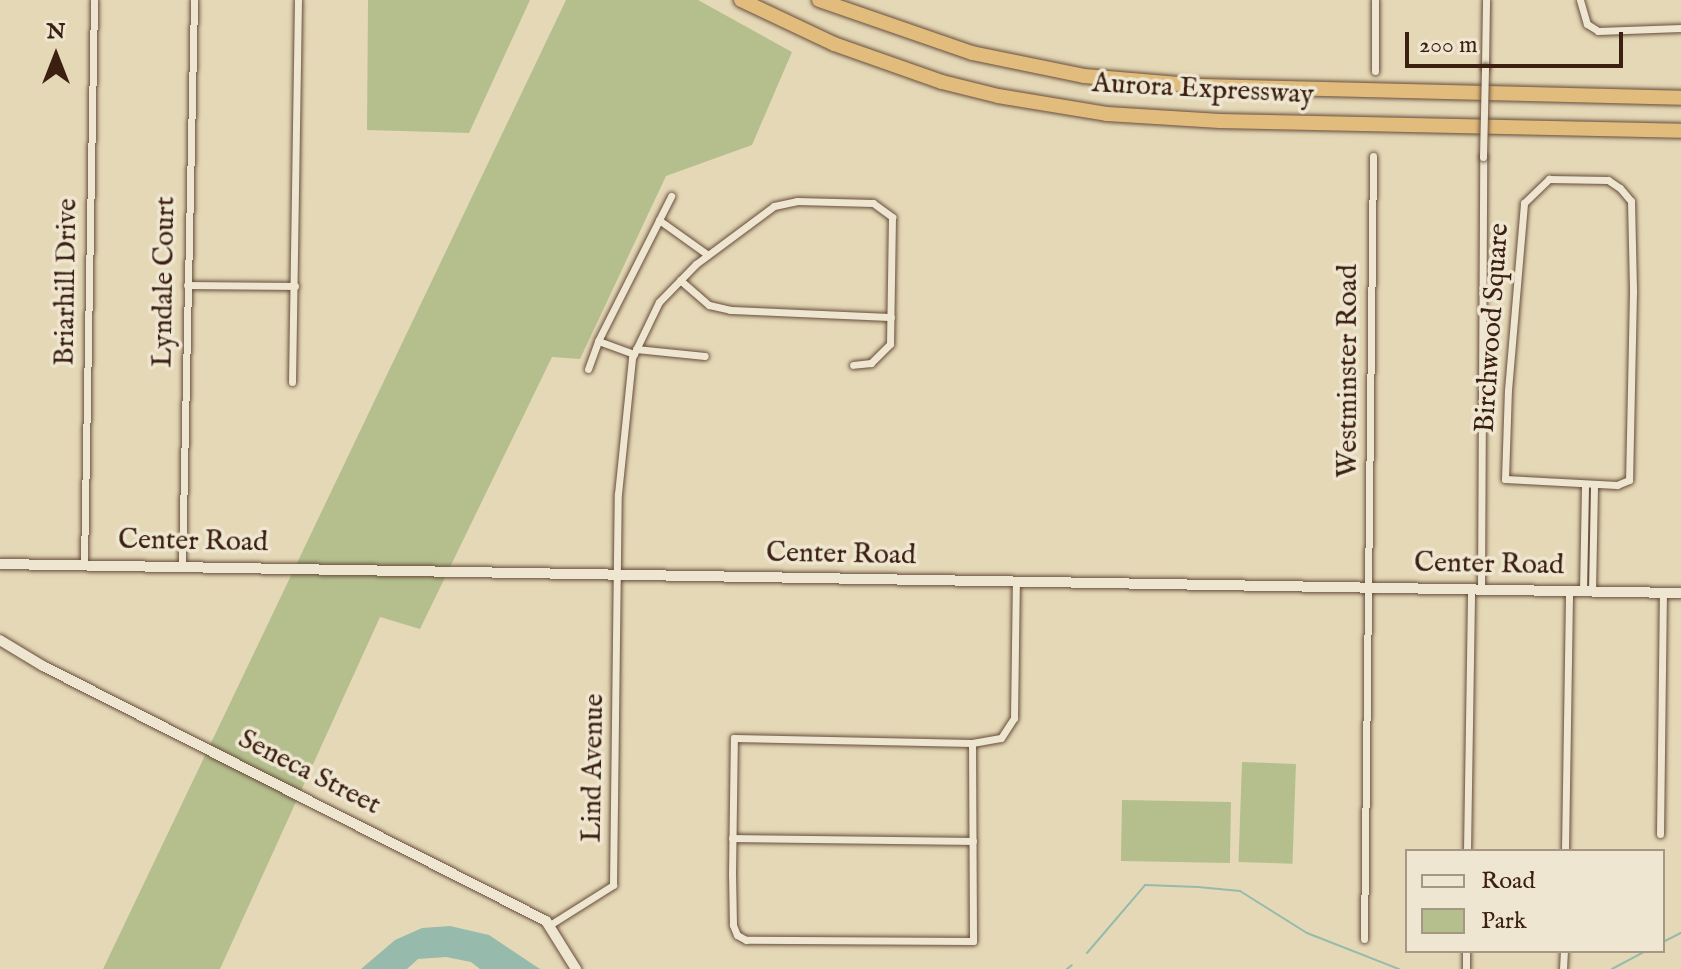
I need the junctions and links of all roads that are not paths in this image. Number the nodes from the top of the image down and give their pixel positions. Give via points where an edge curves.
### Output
1 (94, 0) edge
2 (194, 0) edge
3 (298, 0) edge
4 (741, 0) edge
5 (819, 0) edge
6 (1375, 0) edge
7 (1486, 0) edge
8 (1580, 0) edge
9 (1681, 28) edge
10 (1375, 71) dead end
11 (1681, 98) edge
12 (1681, 131) edge
13 (1373, 156) dead end
14 (671, 196) dead end
15 (659, 220) junction
16 (708, 255) junction
17 (680, 280) junction
18 (187, 285) junction
19 (295, 286) junction
20 (891, 317) junction
21 (598, 341) junction
22 (635, 352) junction
23 (705, 356) dead end
24 (853, 365) dead end
25 (588, 369) dead end
26 (292, 382) dead end
27 (1585, 485) junction
28 (1594, 486) junction
29 (0, 564) edge
30 (84, 564) junction
31 (182, 565) junction
32 (619, 575) junction
33 (1016, 583) junction
34 (1369, 587) junction
35 (1476, 589) junction
36 (1569, 591) junction
37 (1588, 591) junction
38 (1663, 593) junction
39 (1681, 593) edge
40 (0, 640) edge
41 (972, 743) junction
42 (1660, 834) dead end
43 (732, 838) junction
44 (973, 841) junction
45 (1467, 849) edge
46 (1565, 849) edge
47 (548, 926) junction
48 (1364, 939) dead end
49 (576, 969) edge

1 - 30 street, Briarhill Drive
2 - 18 street, Lyndale Court
3 - 19 street
4 - 12 highway, Aurora Expressway via 834,44 927,77 998,96 1107,114
5 - 11 highway, Aurora Expressway via 972,53 1113,79
6 - 10 street
7 - 35 street, bridge
8 - 9 street via 1587,24 1598,31
13 - 34 street, Westminster Road
14 - 15 street
15 - 16 street
15 - 21 street
16 - 17 street
16 - 20 street via 774,206 797,201 873,203 892,217
17 - 20 street via 709,305 730,310
17 - 22 street via 659,302
18 - 19 street
18 - 31 street, Lyndale Court
19 - 26 street
20 - 24 street via 890,344 882,355
21 - 22 street
21 - 25 street
22 - 23 street
22 - 32 street via 618,494
27 - 28 street, Birchwood Square
27 - 28 street, Birchwood Square via 1505,479 1524,203 1549,179 1608,180 1631,201 1629,480
27 - 37 street
28 - 37 street
29 - 30 main road, Center Road
30 - 31 main road, Center Road
31 - 32 main road, Center Road
32 - 33 main road, Center Road
32 - 47 street, Lind Avenue via 613,885
33 - 34 main road, Center Road
33 - 41 street via 1014,718 1001,738
34 - 35 main road, Center Road
34 - 48 street, Westminster Road
35 - 36 main road, Center Road
35 - 45 street
36 - 37 main road, Center Road
36 - 46 street
37 - 38 main road, Center Road
38 - 39 main road, Center Road
38 - 42 street
40 - 47 main road, Seneca Street
41 - 43 street via 734,738
41 - 44 street
43 - 44 street
43 - 44 street via 733,919 737,935 746,940 973,941
47 - 49 main road, Seneca Street

